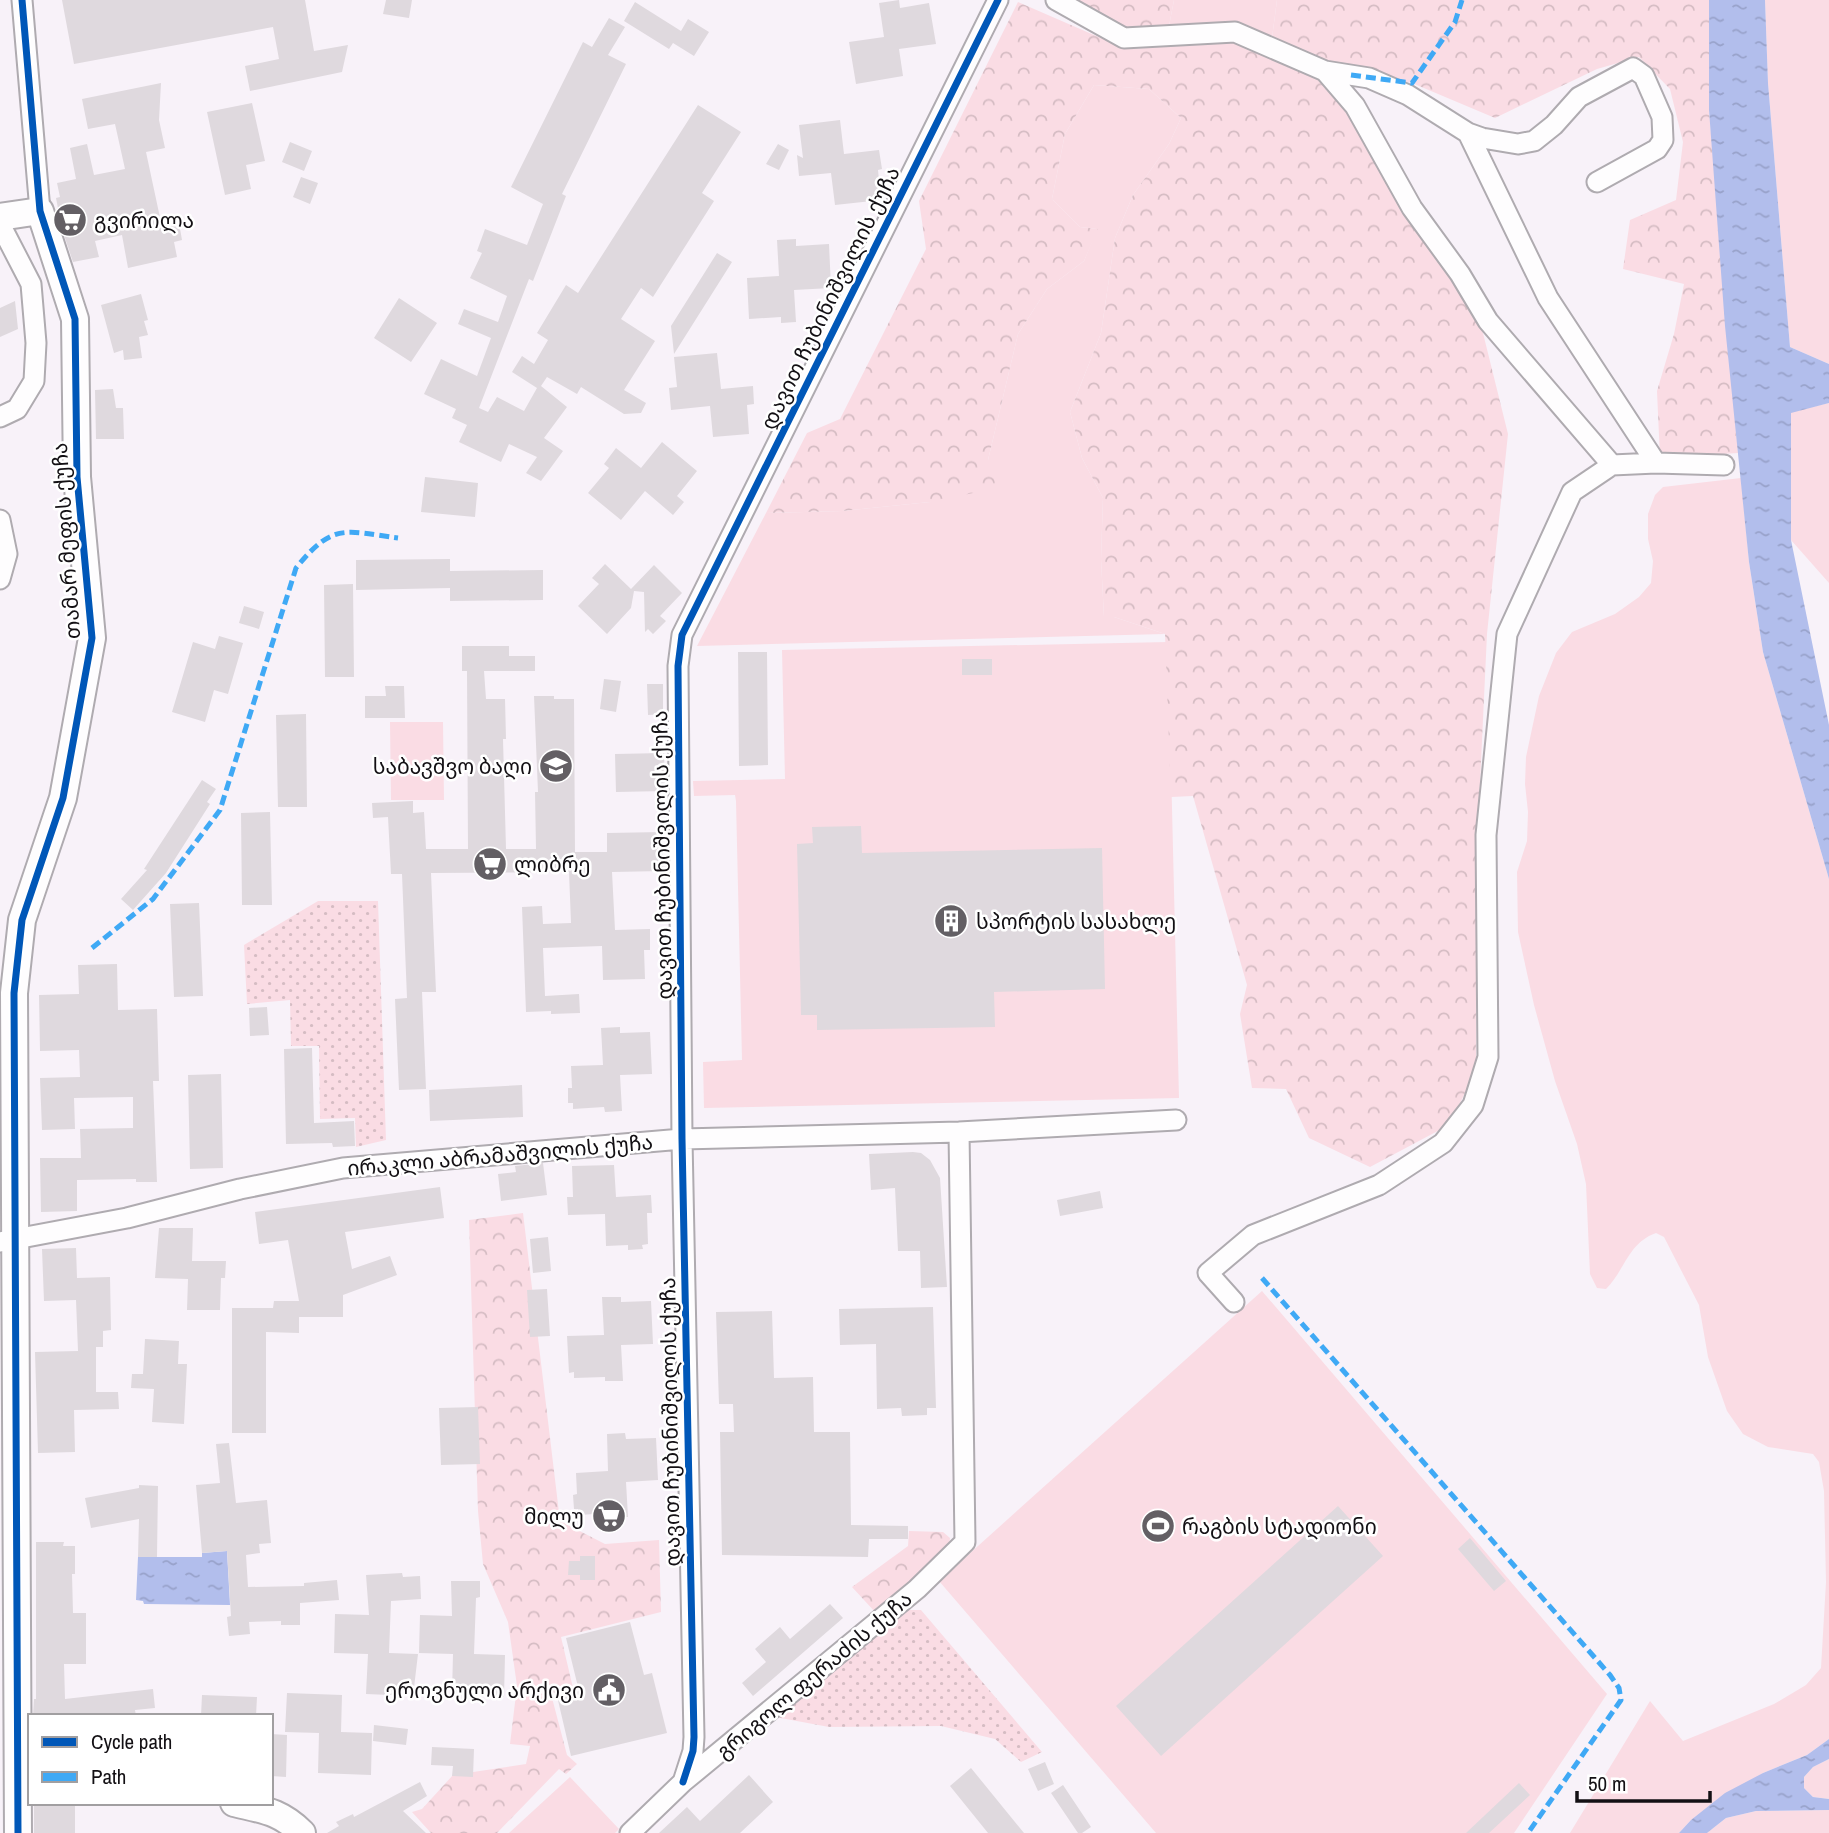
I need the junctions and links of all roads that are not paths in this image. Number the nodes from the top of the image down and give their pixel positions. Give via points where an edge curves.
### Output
1 (22, 0) edge
2 (998, 0) edge
3 (1056, 0) edge
4 (1325, 71) junction
5 (1468, 133) junction
6 (1597, 183) dead end
7 (40, 211) junction
8 (0, 217) edge
9 (0, 224) edge
10 (32, 284) junction
11 (65, 288) junction
12 (0, 418) edge
13 (1656, 463) junction
14 (1612, 465) junction
15 (1724, 466) dead end
16 (0, 520) edge
17 (0, 579) edge
18 (1176, 1120) dead end
19 (959, 1132) junction
20 (682, 1139) junction
21 (8, 1241) edge
22 (1234, 1302) dead end
23 (8, 1478) edge
24 (694, 1737) junction
25 (731, 1745) junction
26 (16, 1756) edge
27 (683, 1782) junction
28 (242, 1805) edge
29 (18, 1833) edge
30 (302, 1833) edge
31 (630, 1833) edge

1 - 7 street, თამარ მეფის ქუჩა
2 - 20 street, დავით ჩუბინიშვილის ქუჩა via 682,635 678,666
3 - 4 street via 1124,38 1235,32
4 - 5 street via 1369,78 1408,95
4 - 14 street via 1355,106 1412,208 1488,321
5 - 6 street via 1518,144 1534,141 1578,97 1633,68 1644,76 1662,117 1663,140 1657,149
5 - 13 street via 1548,298
7 - 8 street
7 - 11 street, თამარ მეფის ქუჩა
9 - 10 street
10 - 11 street
10 - 12 street via 34,382 17,409
11 - 21 street, თამარ მეფის ქუჩა via 75,319 77,477 92,638 63,798 22,920 14,993
13 - 14 street
13 - 15 street
14 - 22 street via 1572,492 1507,635 1486,835 1488,1057 1473,1105 1443,1143 1380,1185 1253,1235 1208,1273
16 - 17 street via 7,554
18 - 19 street, ირაკლი აბრამაშვილის ქუჩა
19 - 20 street, ირაკლი აბრამაშვილის ქუჩა
19 - 25 street, გრიგოლ ფერაძის ქუჩა via 965,1542 917,1589
20 - 21 street, ირაკლი აბრამაშვილის ქუჩა via 342,1168
20 - 24 street, დავით ჩუბინიშვილის ქუჩა
21 - 23 street, თამარ მეფის ქუჩა
23 - 26 street, თამარ მეფის ქუჩა
24 - 25 street via 704,1745
24 - 27 street, დავით ჩუბინიშვილის ქუჩა
25 - 27 street, გრიგოლ ფერაძის ქუჩა
26 - 29 street, თამარ მეფის ქუჩა
27 - 31 street, გრიგოლ ფერაძის ქუჩა
28 - 30 street via 276,1813

